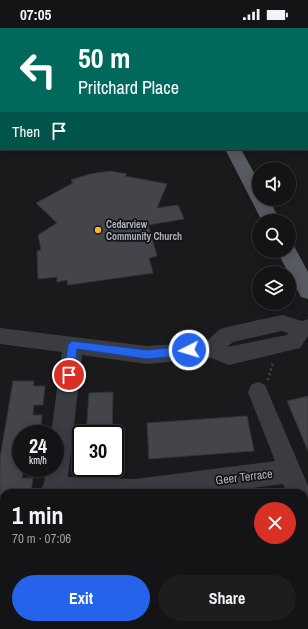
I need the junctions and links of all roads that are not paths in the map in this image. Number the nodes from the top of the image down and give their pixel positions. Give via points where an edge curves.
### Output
1 (235, 150) edge
2 (252, 184) edge
3 (291, 258) edge
4 (308, 291) edge
5 (305, 328) edge
6 (0, 336) edge
7 (72, 345) junction
8 (211, 349) junction
9 (258, 392) road end
10 (290, 471) junction
11 (53, 489) edge
12 (150, 489) edge
13 (297, 489) edge

1 - 2 main road
3 - 4 main road
5 - 8 street via 282,323 227,335
5 - 8 street via 293,342 280,345 229,356
6 - 7 street
7 - 8 street via 147,355
7 - 11 street
9 - 10 street
10 - 12 street, Geer Terrace
10 - 13 street

